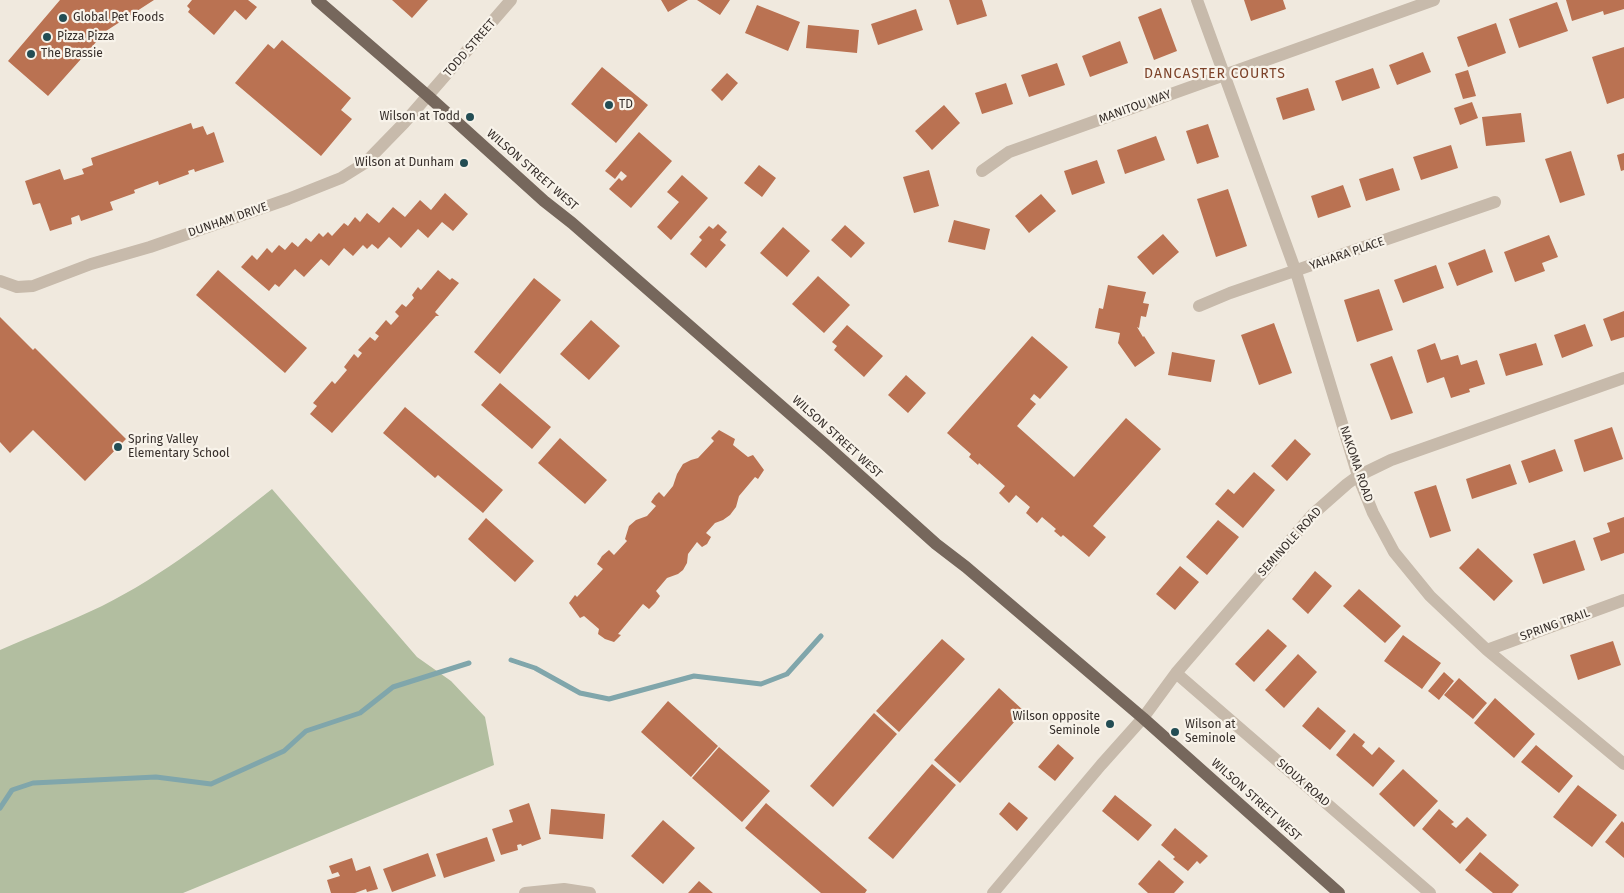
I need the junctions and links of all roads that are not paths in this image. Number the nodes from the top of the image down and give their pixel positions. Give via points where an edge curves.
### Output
1 (317, 0) edge
2 (511, 0) edge
3 (1198, 0) edge
4 (1434, 0) edge
5 (1224, 75) junction
6 (428, 96) junction
7 (982, 172) dead end
8 (1495, 202) dead end
9 (1296, 272) junction
10 (0, 281) edge
11 (1199, 306) dead end
12 (1624, 378) edge
13 (1358, 476) junction
14 (1624, 600) edge
15 (1487, 650) junction
16 (1176, 673) junction
17 (1143, 718) junction
18 (1624, 764) edge
19 (525, 893) edge
20 (590, 893) edge
21 (993, 893) edge
22 (1339, 893) edge
23 (1430, 893) edge

1 - 6 main road, WILSON STREET WEST
2 - 6 street, TODD STREET
3 - 5 street, NAKOMA ROAD
4 - 5 street, MANITOU WAY
5 - 7 street, MANITOU WAY via 1009,152
5 - 9 street, NAKOMA ROAD
6 - 10 street, DUNHAM DRIVE via 365,163 341,178 33,286 18,287
6 - 17 main road, WILSON STREET WEST via 936,544
8 - 9 street, YAHARA PLACE
9 - 11 street, YAHARA PLACE
9 - 13 street, NAKOMA ROAD
12 - 13 street, SEMINOLE ROAD via 1391,460
13 - 15 street, NAKOMA ROAD via 1394,552 1430,596
13 - 16 street, SEMINOLE ROAD via 1312,514
14 - 15 street, SPRING TRAIL
15 - 18 street, NAKOMA ROAD
16 - 17 street, SEMINOLE ROAD
16 - 23 street, SIOUX ROAD
17 - 21 street, SEMINOLE ROAD
17 - 22 main road, WILSON STREET WEST
19 - 20 street via 564,889

